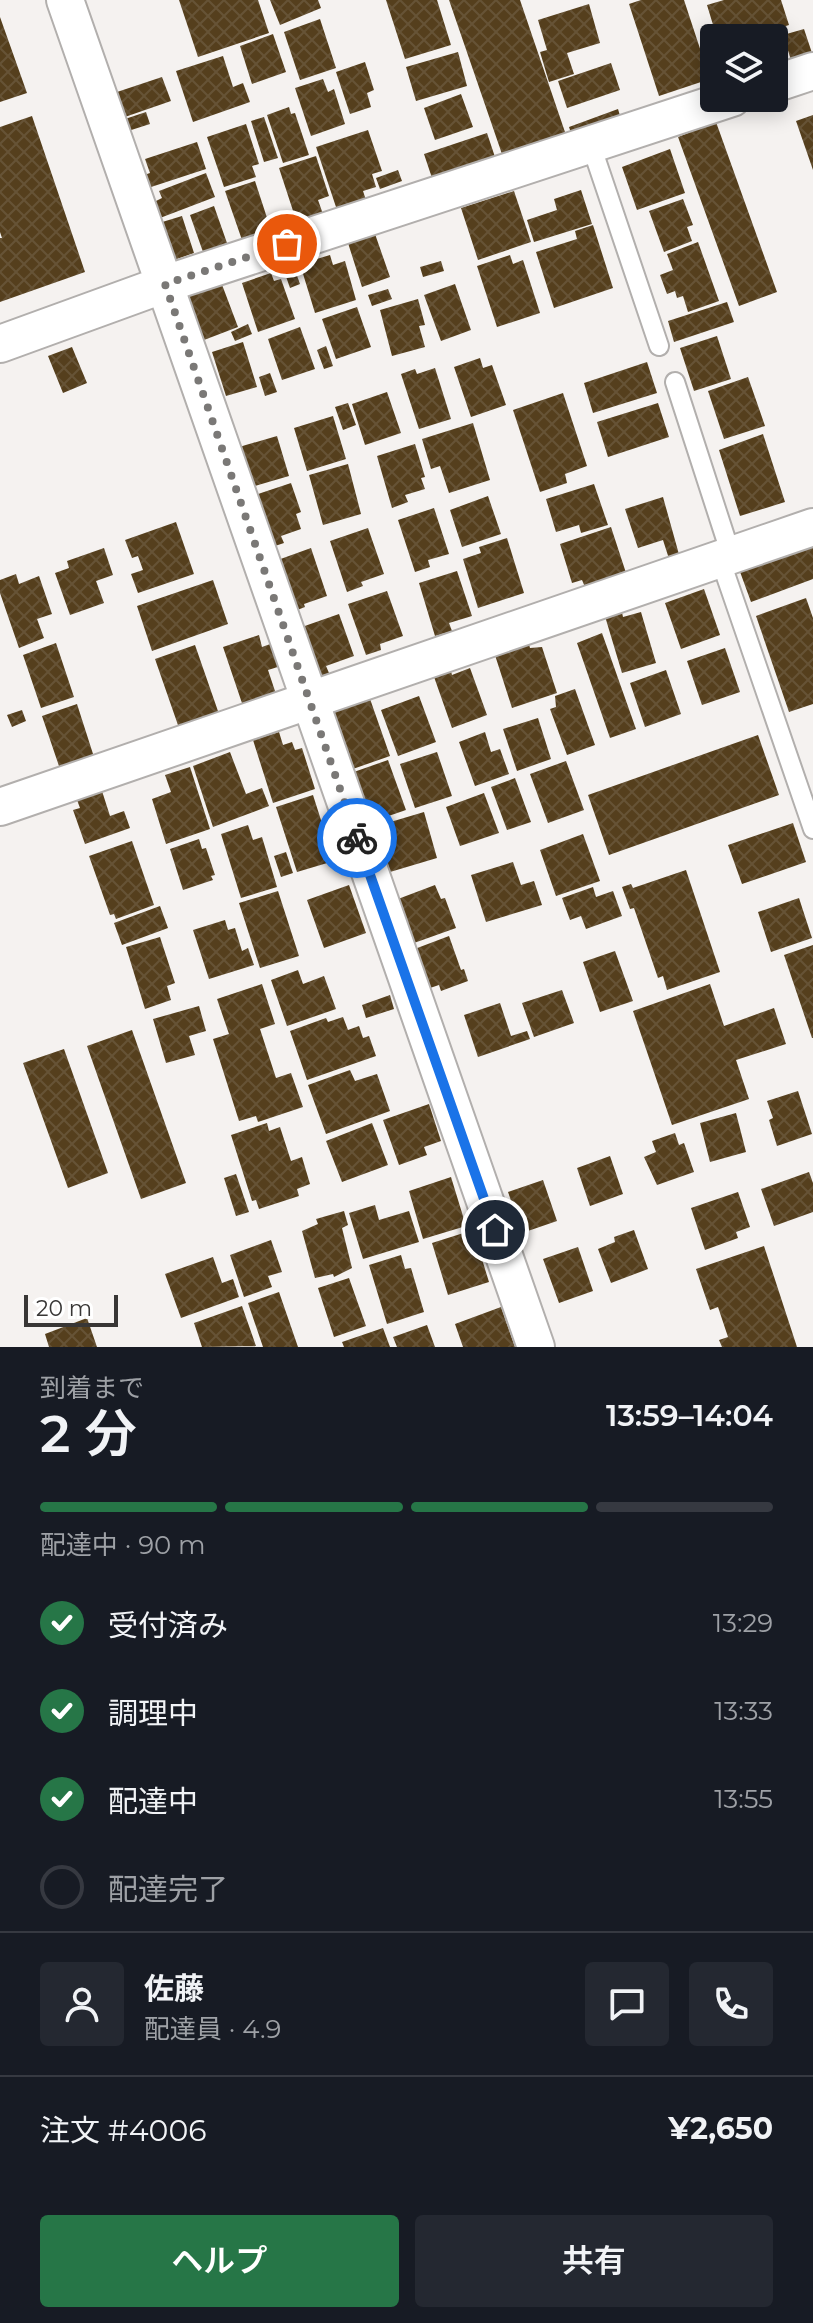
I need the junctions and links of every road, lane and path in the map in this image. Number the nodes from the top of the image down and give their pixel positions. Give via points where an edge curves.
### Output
1 (65, 0) edge
2 (813, 71) edge
3 (788, 79) edge
4 (700, 109) edge
5 (591, 145) junction
6 (165, 284) junction
7 (0, 344) edge
8 (659, 346) dead end
9 (675, 382) dead end
10 (813, 527) edge
11 (725, 557) junction
12 (310, 701) junction
13 (0, 807) edge
14 (813, 829) edge
15 (536, 1347) edge

1 - 6 street
2 - 3 street
4 - 5 street
5 - 6 street
5 - 8 lane
6 - 7 street
6 - 12 street
9 - 11 lane
10 - 11 street
11 - 12 street
11 - 14 lane
12 - 13 street
12 - 15 street

